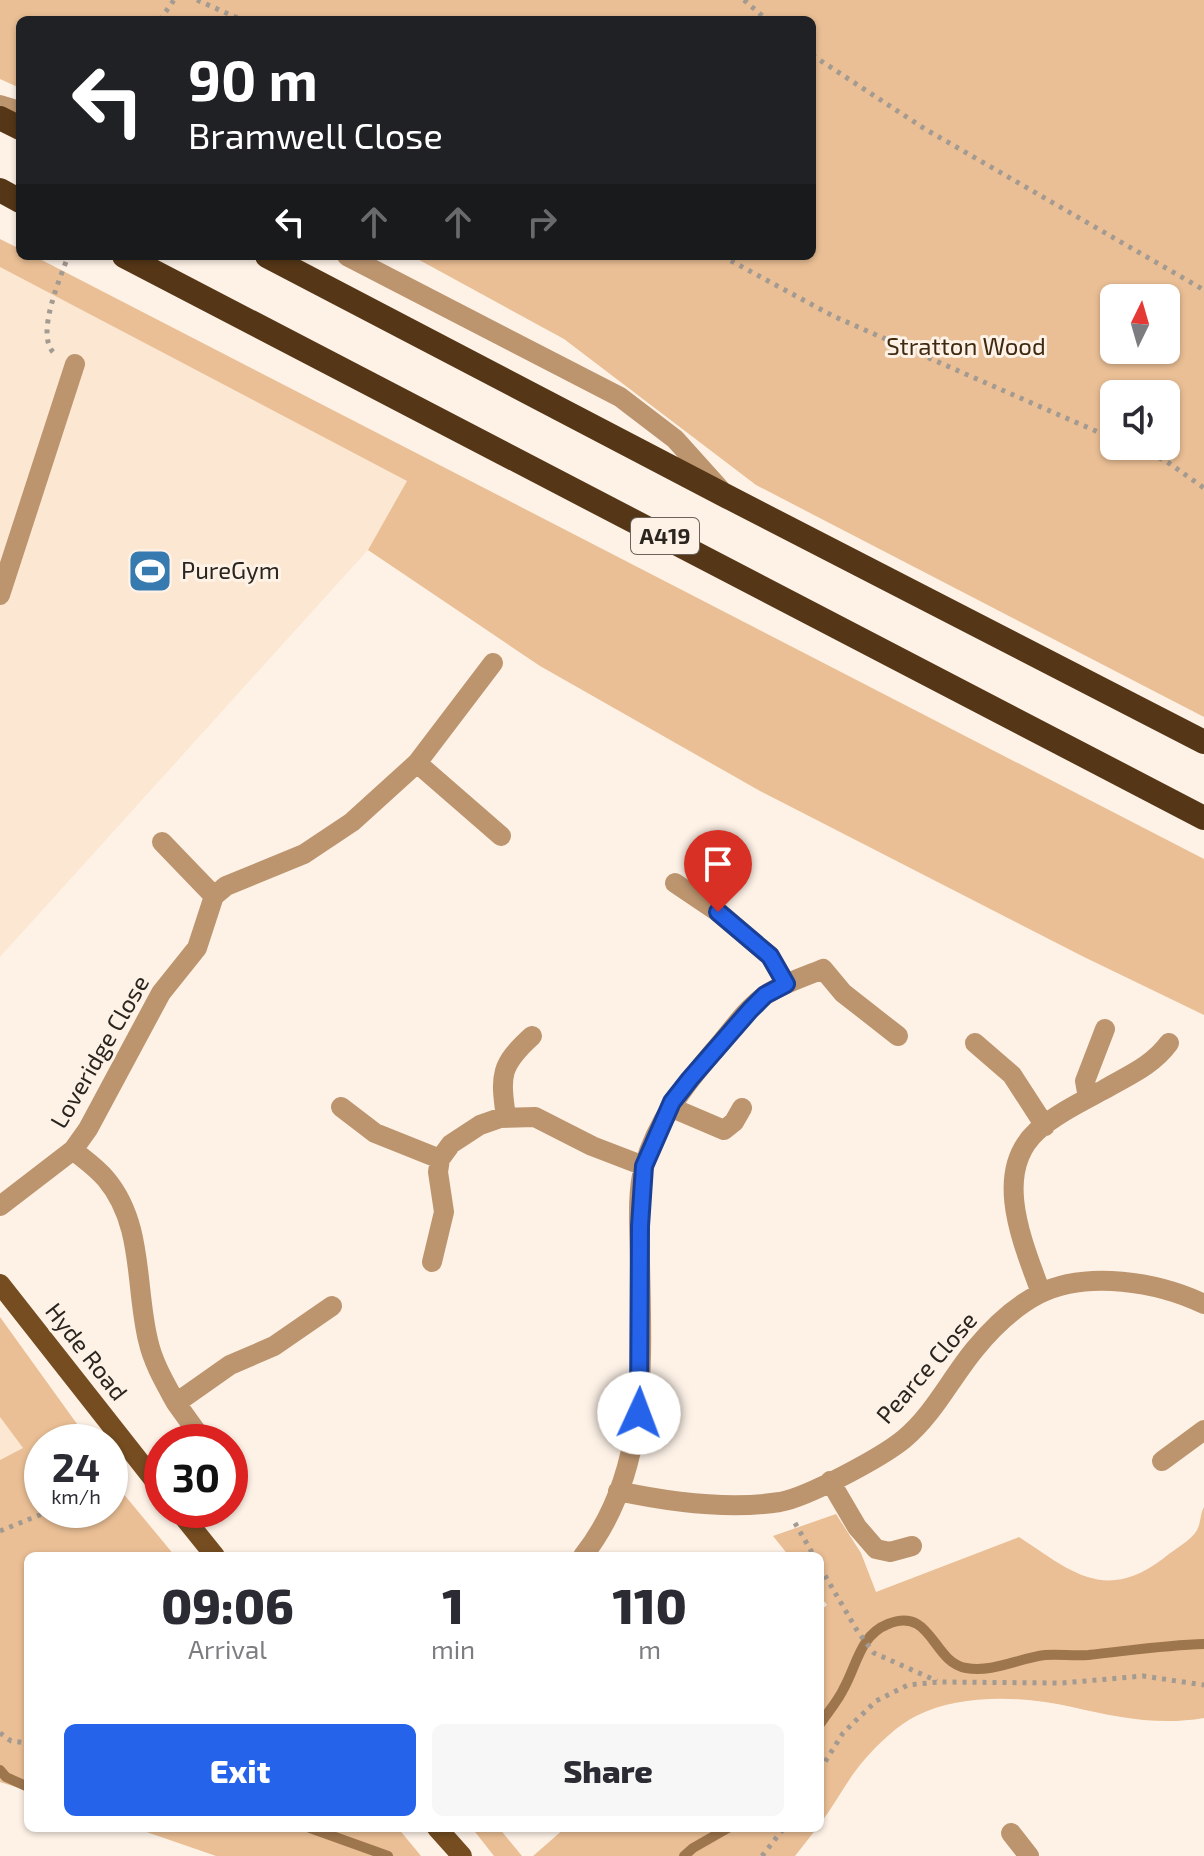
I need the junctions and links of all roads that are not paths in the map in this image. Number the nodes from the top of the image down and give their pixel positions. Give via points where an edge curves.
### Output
1 (132, 260) edge
2 (275, 260) edge
3 (355, 260) edge
4 (75, 364) road end
5 (728, 497) junction
6 (0, 595) edge
7 (493, 663) dead end
8 (1204, 742) edge
9 (417, 763) junction
10 (1204, 818) edge
11 (501, 836) dead end
12 (162, 842) dead end
13 (675, 883) dead end
14 (214, 896) junction
15 (786, 984) junction
16 (1105, 1029) dead end
17 (532, 1036) dead end
18 (898, 1036) dead end
19 (975, 1043) dead end
20 (1169, 1043) dead end
21 (1088, 1098) junction
22 (341, 1107) dead end
23 (670, 1107) junction
24 (742, 1108) dead end
25 (506, 1117) junction
26 (1045, 1126) junction
27 (73, 1150) junction
28 (440, 1159) junction
29 (644, 1166) junction
30 (0, 1206) edge
31 (432, 1262) dead end
32 (0, 1284) edge
33 (1041, 1293) junction
34 (1204, 1304) edge
35 (332, 1306) dead end
36 (176, 1403) junction
37 (191, 1424) edge
38 (1204, 1430) edge
39 (1162, 1461) dead end
40 (144, 1467) edge
41 (830, 1481) junction
42 (618, 1491) junction
43 (192, 1528) edge
44 (912, 1546) dead end
45 (212, 1552) edge
46 (586, 1552) edge
47 (441, 1832) edge
48 (1011, 1833) dead end
49 (462, 1856) edge
50 (1029, 1856) edge

1 - 10 highway, A419
2 - 5 highway, A419
3 - 5 street via 620,397 675,439
4 - 6 street
5 - 8 highway, A419
7 - 9 street
9 - 11 street
9 - 14 street via 329,839
12 - 14 street
13 - 15 street via 770,956
14 - 27 street, Loveridge Close via 197,948 161,993
15 - 18 street via 823,969 843,993
15 - 23 street via 750,1010
16 - 21 street via 1085,1081
17 - 25 street via 504,1069
19 - 26 street via 1012,1075
20 - 21 street via 1144,1068
21 - 26 street
22 - 28 street via 358,1123
23 - 24 street via 724,1130
23 - 29 street
25 - 28 street via 480,1125 451,1144
25 - 29 street via 544,1120
26 - 33 street via 1024,1148 1012,1186
27 - 30 street, Loveridge Close
27 - 36 street, Loveridge Close via 108,1180 123,1206 137,1256 148,1343
28 - 31 street via 444,1212
29 - 42 street via 639,1413
32 - 40 main road, Hyde Road
33 - 34 street, Pearce Close via 1065,1286 1137,1282
33 - 41 street, Pearce Close via 996,1326 906,1438
35 - 36 street
36 - 37 street, Loveridge Close
38 - 39 street
41 - 42 street, Pearce Close via 782,1502 686,1502
41 - 44 street via 876,1549 890,1552
42 - 46 street
43 - 45 main road
47 - 49 main road
48 - 50 street

